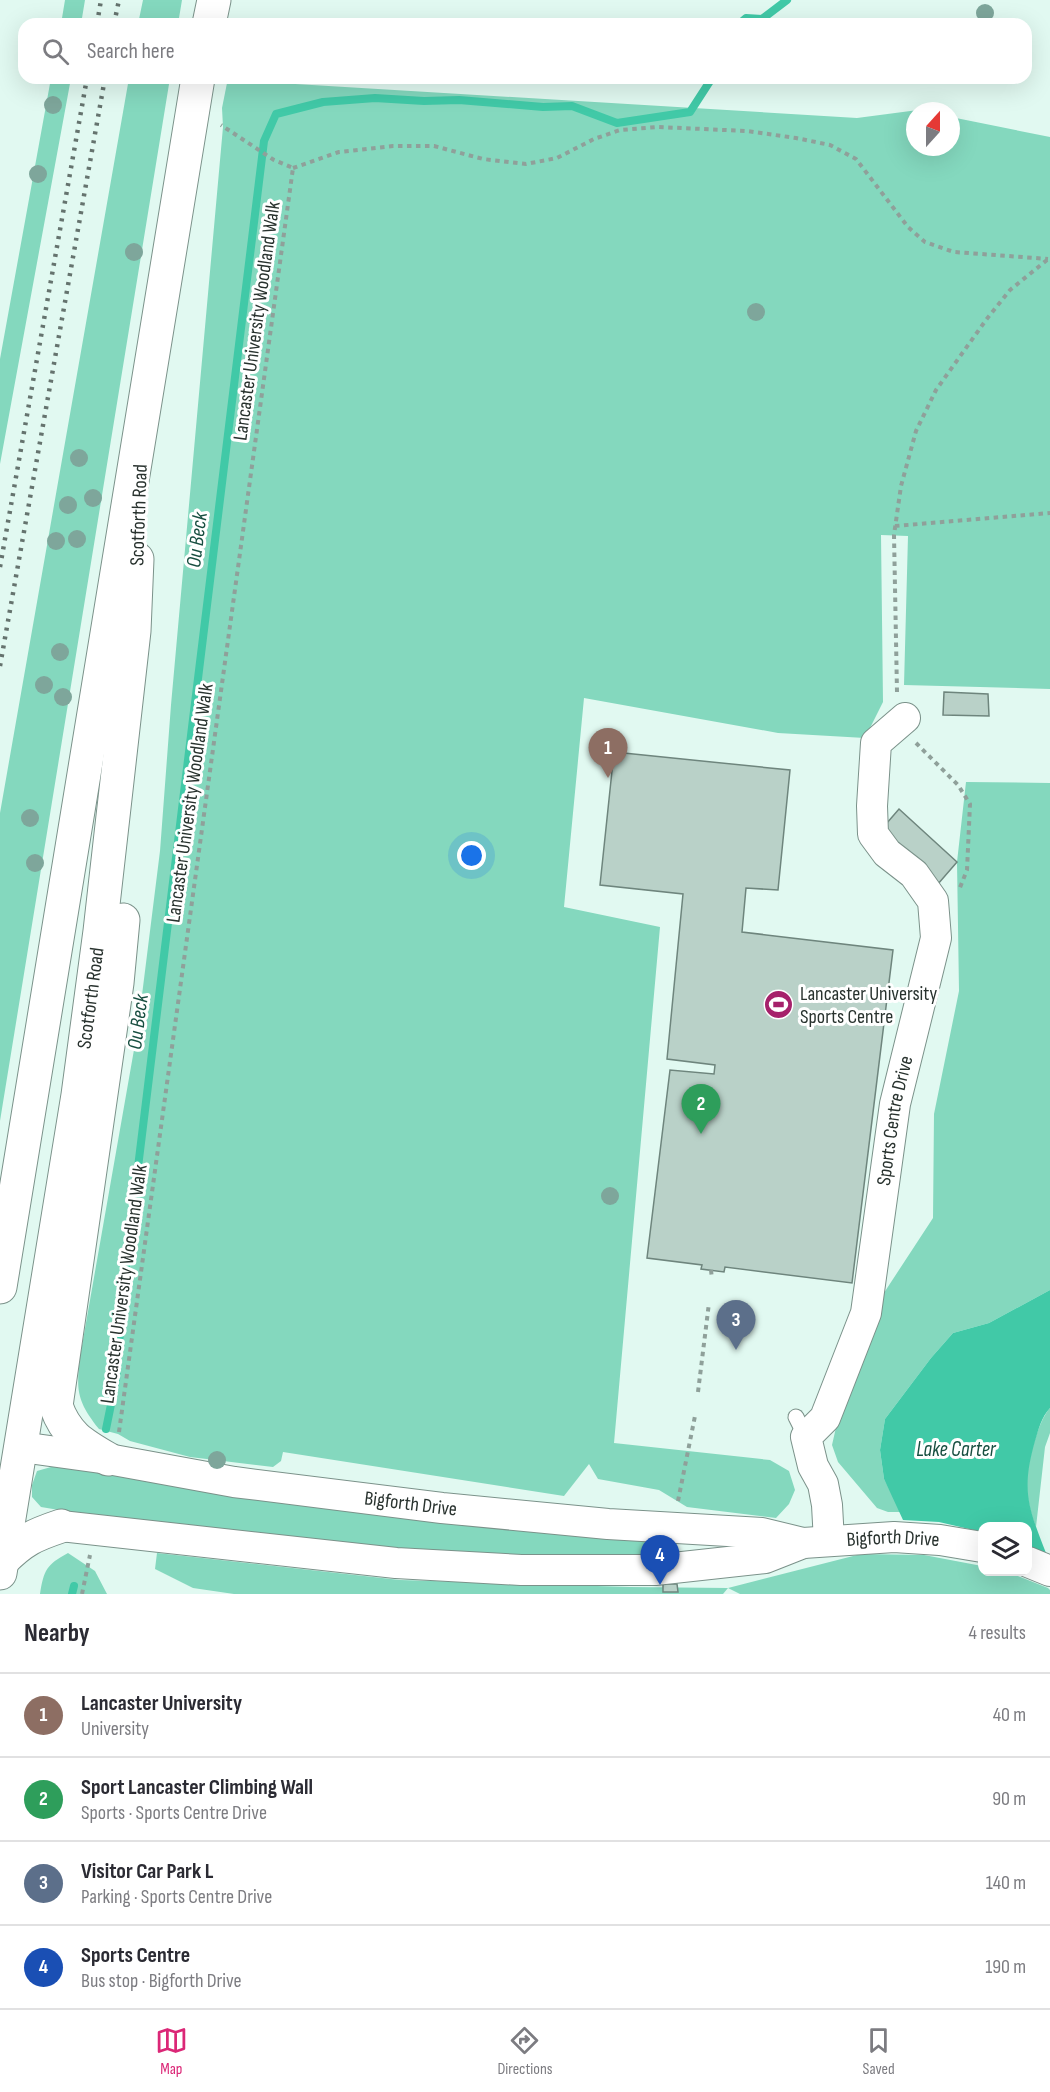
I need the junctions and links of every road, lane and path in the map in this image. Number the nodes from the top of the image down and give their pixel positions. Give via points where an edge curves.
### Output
1 (214, 0) edge
2 (210, 18) edge
3 (197, 84) edge
4 (219, 123) dead end
5 (293, 168) junction
6 (1049, 259) edge
7 (143, 419) junction
8 (1050, 513) edge
9 (895, 526) junction
10 (134, 631) junction
11 (901, 721) junction
12 (933, 901) junction
13 (711, 1270) dead end
14 (712, 1279) dead end
15 (0, 1287) edge
16 (709, 1303) dead end
17 (698, 1392) dead end
18 (695, 1416) dead end
19 (10, 1449) edge
20 (110, 1449) junction
21 (676, 1510) dead end
22 (5, 1513) edge
23 (61, 1526) junction
24 (816, 1542) junction
25 (978, 1546) edge
26 (91, 1549) dead end
27 (1032, 1564) edge
28 (1, 1567) edge
29 (1050, 1571) edge
30 (82, 1594) edge

1 - 2 main road
3 - 7 main road, Scotforth Road
4 - 5 path via 274,160
5 - 6 path via 339,152 393,146 434,146 483,159 526,164 557,158 620,130 658,127 747,131 830,145 856,159 908,227 925,242 954,252
5 - 20 path, Lancaster University Woodland Walk via 118,1434
6 - 9 path via 1010,290 936,390 916,431
7 - 10 main road, Scotforth Road
7 - 15 main road, Scotforth Road
8 - 9 path
9 - 11 path
10 - 19 main road, Scotforth Road via 79,1085
10 - 20 main road via 140,751 118,971 56,1406 68,1431 82,1444
11 - 12 street via 876,743 873,834 886,853 914,874
11 - 12 path via 970,804 967,870 958,891
12 - 24 street, Sports Centre Drive via 936,938 895,1104 866,1313 825,1418 801,1427 825,1495
13 - 14 path
16 - 17 path
18 - 21 path
19 - 20 street, Bigforth Drive
19 - 22 main road, Scotforth Road
20 - 24 street, Bigforth Drive via 234,1482 431,1506 634,1526 762,1533
22 - 23 main road
22 - 28 main road, Scotforth Road
23 - 24 street, Bigforth Drive via 396,1563 521,1570 674,1569 765,1558
23 - 28 main road via 19,1545
24 - 25 street, Bigforth Drive via 894,1537
26 - 30 path
27 - 29 street

